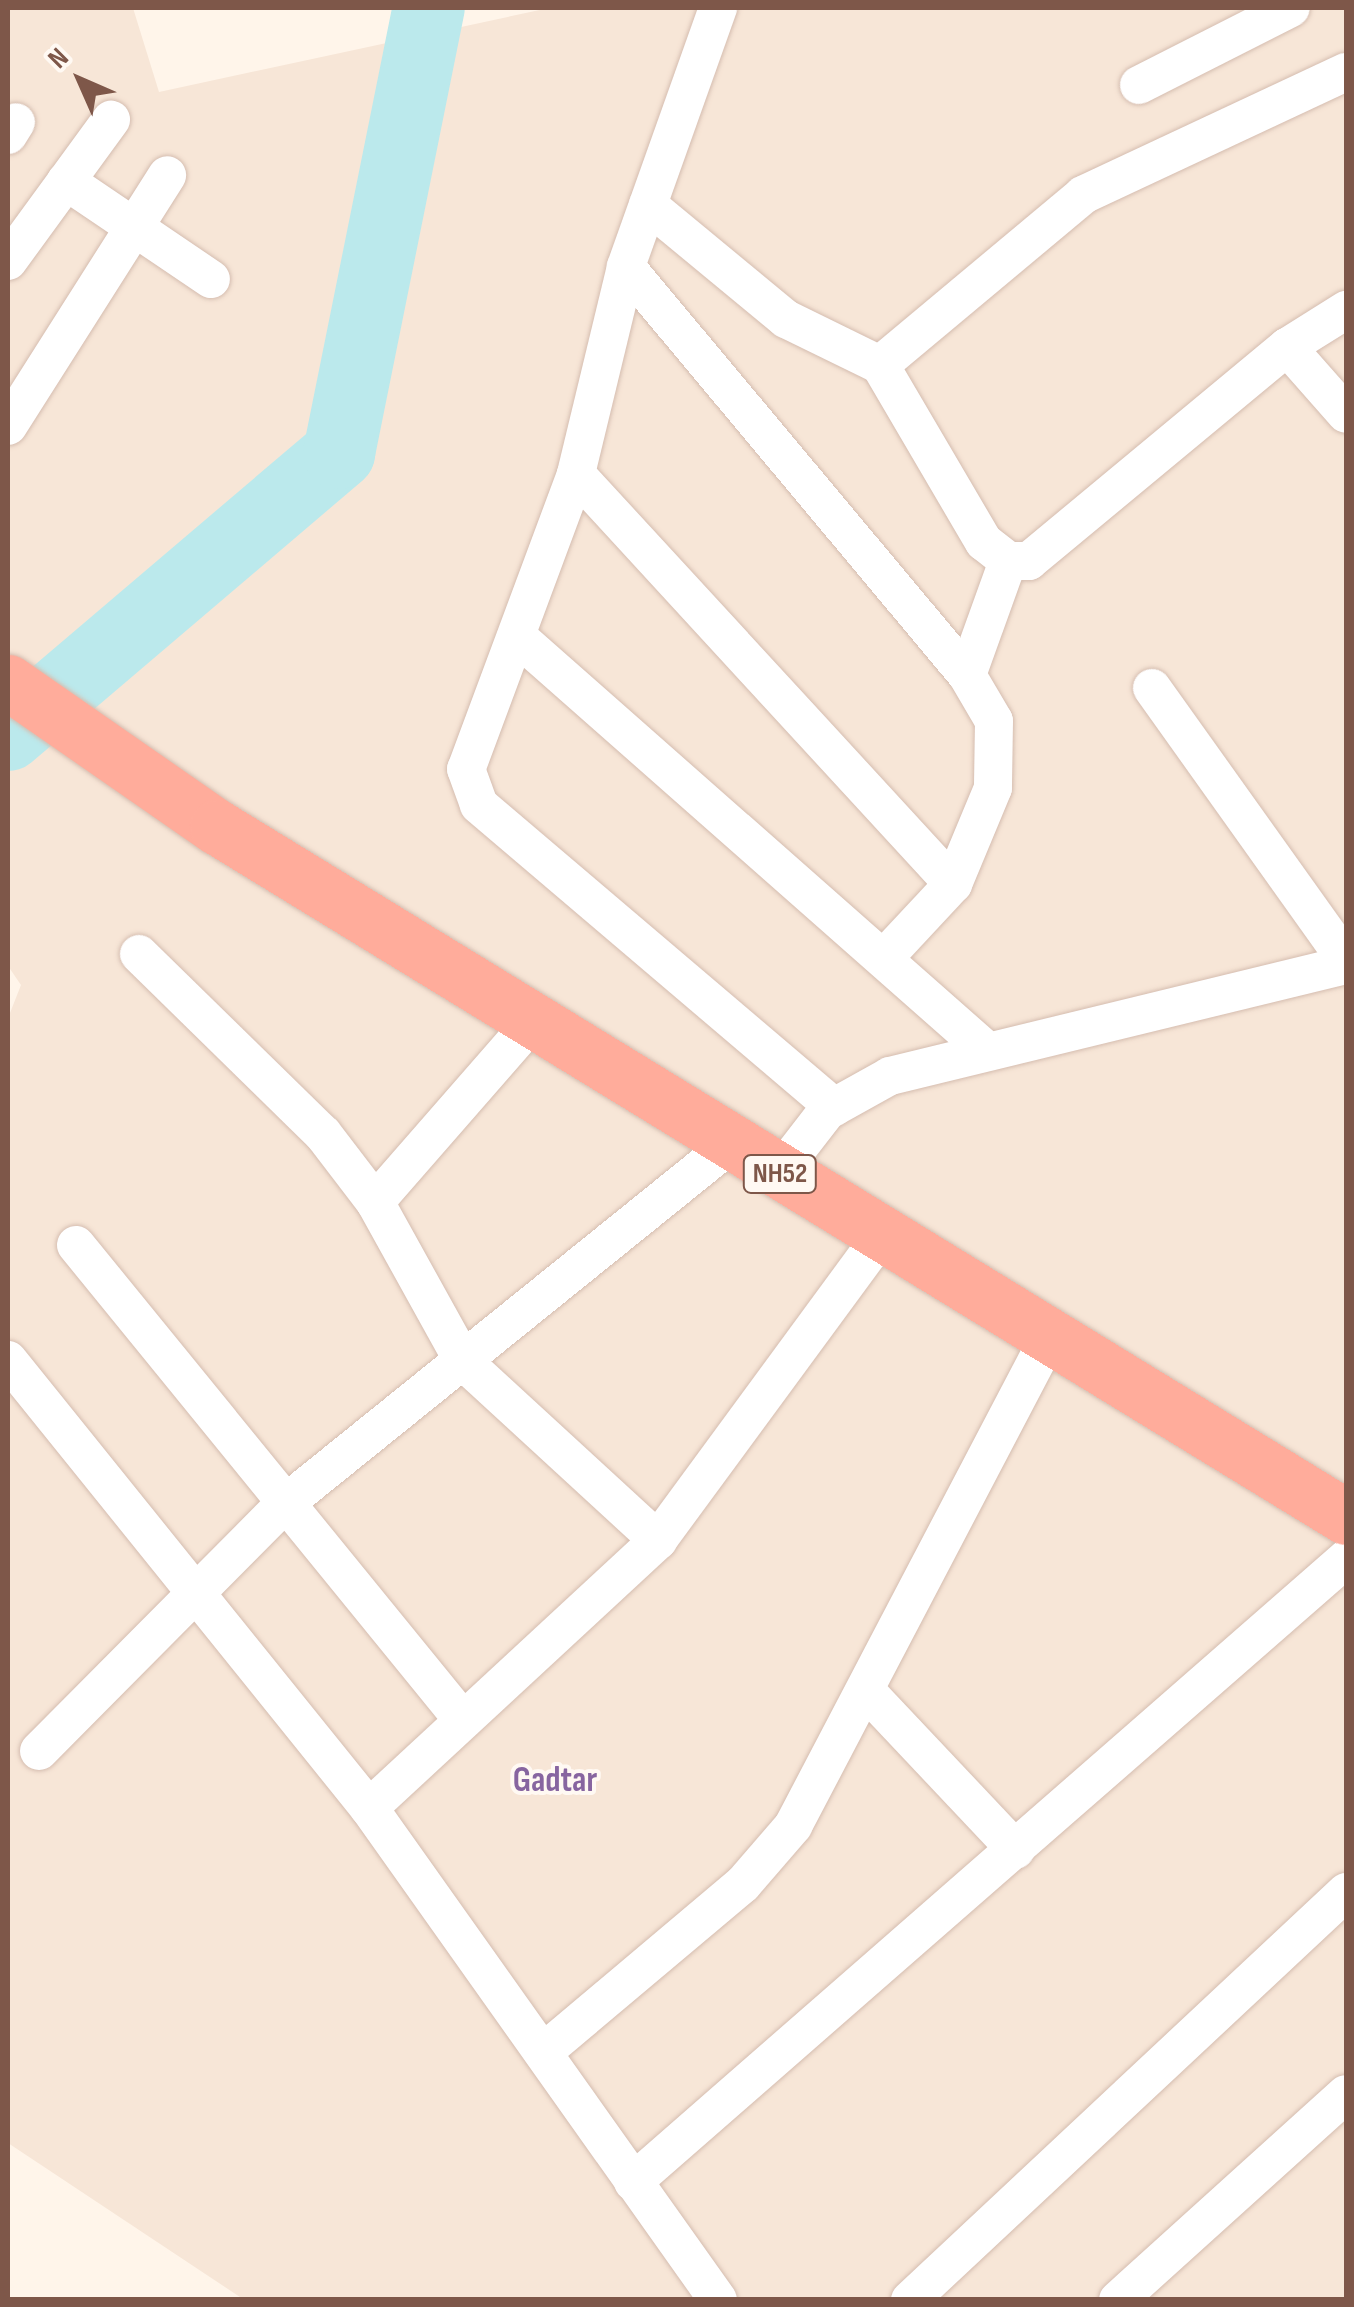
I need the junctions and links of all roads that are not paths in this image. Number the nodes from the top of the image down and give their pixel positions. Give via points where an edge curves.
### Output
1 (718, 8) edge
2 (1291, 8) edge
3 (1346, 72) edge
4 (1139, 85) dead end
5 (110, 120) dead end
6 (167, 176) dead end
7 (66, 182) junction
8 (648, 205) junction
9 (135, 226) junction
10 (8, 261) edge
11 (626, 267) junction
12 (211, 280) dead end
13 (1346, 310) edge
14 (1287, 347) junction
15 (880, 365) junction
16 (1346, 414) edge
17 (8, 426) edge
18 (576, 474) junction
19 (1008, 561) junction
20 (520, 639) junction
21 (966, 675) junction
22 (8, 682) edge
23 (1152, 688) dead end
24 (953, 884) junction
25 (139, 954) dead end
26 (884, 958) junction
27 (1346, 963) edge
28 (532, 1021) junction
29 (986, 1050) junction
30 (834, 1107) junction
31 (732, 1144) junction
32 (779, 1173) junction
33 (376, 1202) junction
34 (881, 1236) junction
35 (76, 1245) dead end
36 (1048, 1339) junction
37 (8, 1360) edge
38 (463, 1361) junction
39 (282, 1506) junction
40 (1346, 1517) edge
41 (658, 1540) junction
42 (1346, 1559) edge
43 (190, 1595) junction
44 (869, 1694) junction
45 (462, 1719) junction
46 (39, 1751) dead end
47 (368, 1808) junction
48 (1016, 1850) junction
49 (1346, 1892) edge
50 (547, 2049) junction
51 (1346, 2094) edge
52 (633, 2182) junction
53 (718, 2300) edge
54 (910, 2300) edge
55 (1118, 2300) edge

1 - 8 street
2 - 4 street
3 - 15 street via 1083,195
5 - 7 street
6 - 9 street
7 - 9 street
7 - 10 street
8 - 11 street
8 - 15 street via 786,319
9 - 12 street
9 - 17 street
11 - 18 street
11 - 21 street
13 - 14 street
14 - 16 street
14 - 19 street via 1028,561
15 - 19 street via 984,542
18 - 20 street
18 - 24 street
19 - 21 street
20 - 26 street
20 - 30 street via 468,752 479,805
21 - 24 street via 996,740 993,788
22 - 28 highway, NH52 via 217,827
23 - 27 street
24 - 26 street
25 - 33 street via 324,1134
26 - 29 street
27 - 29 street
28 - 31 highway, NH52
28 - 33 street
29 - 30 street via 890,1076
30 - 32 street
31 - 32 highway, NH52
31 - 38 street
32 - 34 highway, NH52
33 - 38 street
34 - 36 highway, NH52
34 - 41 street
35 - 39 street
36 - 40 highway, NH52
36 - 44 street
37 - 43 street
38 - 39 street
38 - 41 street
39 - 43 street
39 - 45 street
41 - 45 street
42 - 48 street
43 - 46 street
43 - 47 street
44 - 48 street
44 - 50 street via 762,1864
45 - 47 street
47 - 50 street
48 - 52 street
49 - 54 street
50 - 52 street
51 - 55 street
52 - 53 street

